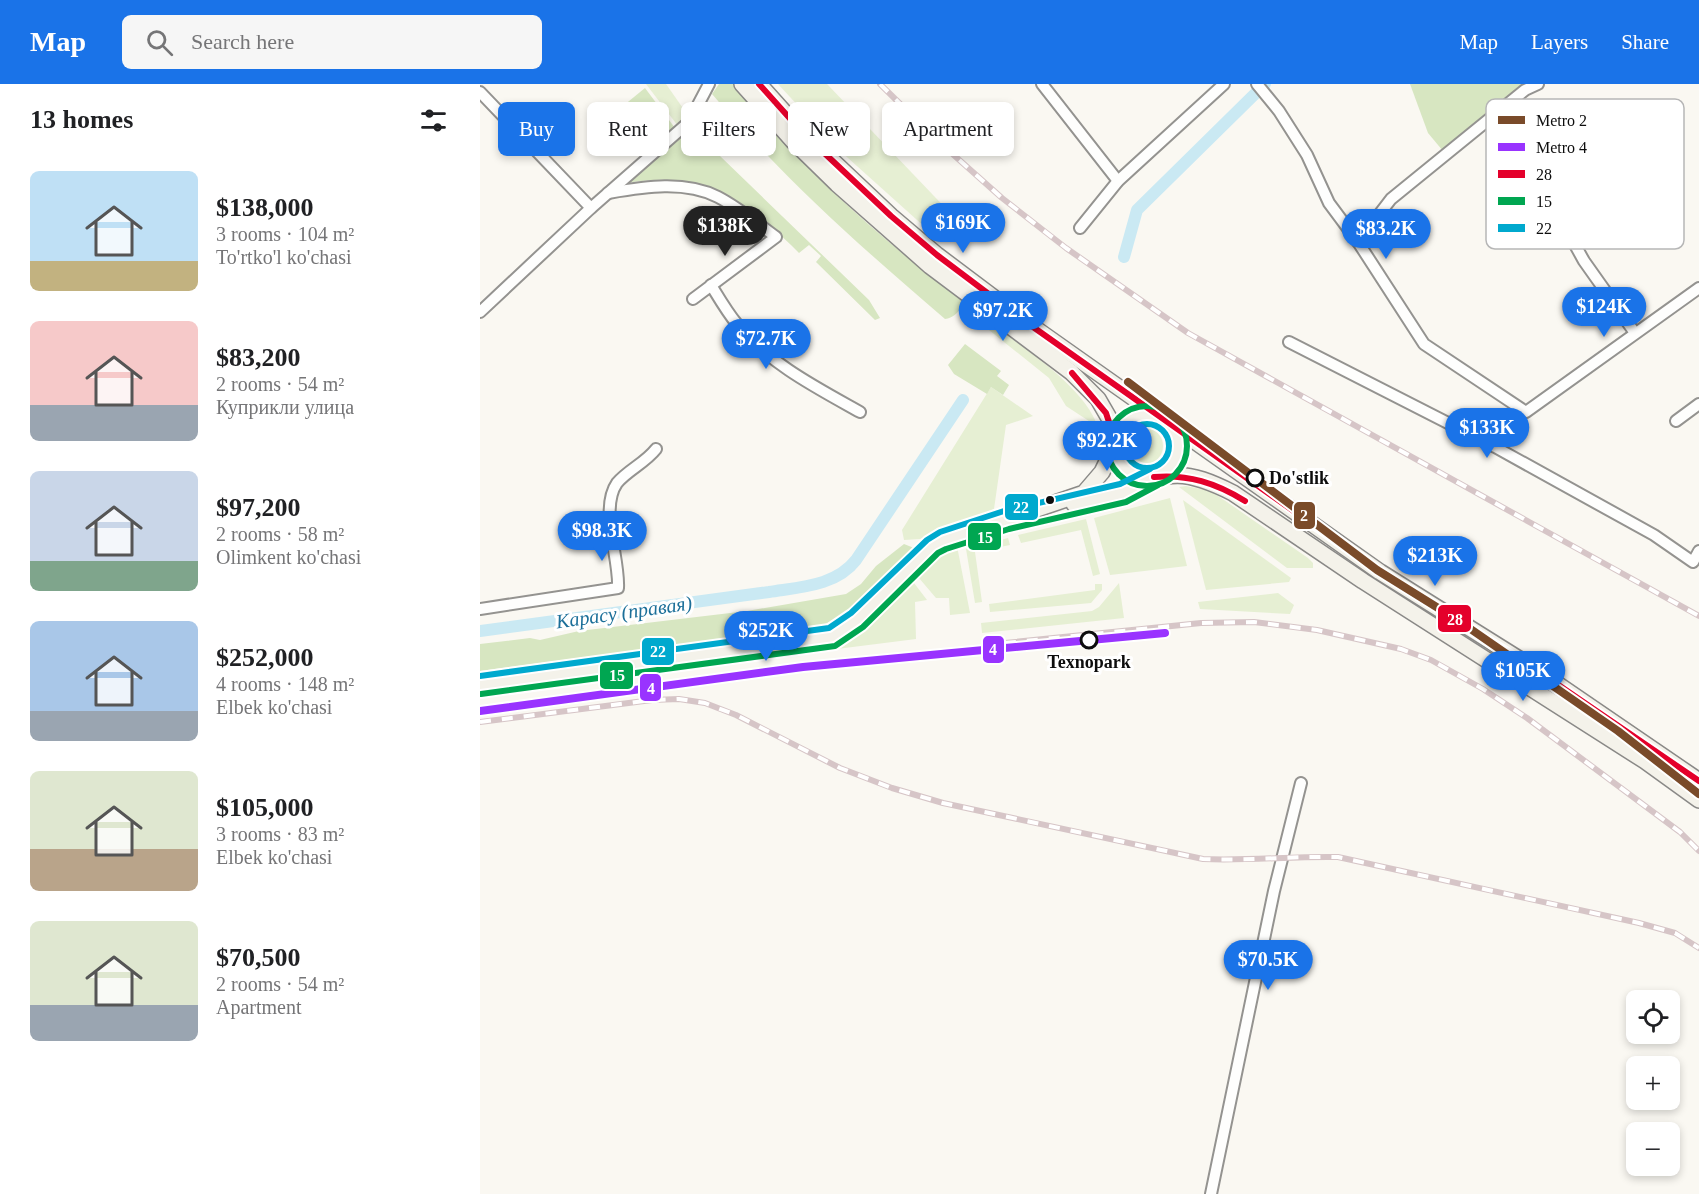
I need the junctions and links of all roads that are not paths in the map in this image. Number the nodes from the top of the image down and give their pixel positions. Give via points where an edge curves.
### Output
1 (709, 84) edge
2 (742, 84) edge
3 (759, 84) edge
4 (1042, 84) edge
5 (1224, 84) edge
6 (1257, 84) edge
7 (1538, 84) edge
8 (480, 92) edge
9 (1515, 99) edge
10 (1486, 123) edge
11 (1118, 181) junction
12 (608, 193) junction
13 (591, 208) junction
14 (1080, 228) dead end
15 (1358, 242) junction
16 (1577, 249) edge
17 (711, 285) junction
18 (1699, 288) edge
19 (693, 299) dead end
20 (480, 312) edge
21 (1635, 333) junction
22 (1289, 342) dead end
23 (1699, 404) edge
24 (860, 412) dead end
25 (1676, 420) dead end
26 (1166, 422) junction
27 (1116, 443) junction
28 (656, 449) dead end
29 (1154, 477) junction
30 (1212, 482) junction
31 (1123, 493) junction
32 (1006, 520) junction
33 (1699, 551) edge
34 (480, 609) edge
35 (480, 685) edge
36 (1699, 781) edge
37 (1300, 783) dead end
38 (1699, 800) edge
39 (1211, 1194) edge

1 - 12 street via 689,122
2 - 27 main road via 793,141 882,225 1084,384 1109,418
3 - 26 main road via 802,132 937,255
4 - 11 street
5 - 11 street
6 - 15 street via 1307,154 1329,203
7 - 9 street
8 - 13 street
10 - 15 street via 1391,199
11 - 14 street
12 - 13 street
12 - 17 street via 653,186 703,191 730,204 776,237
13 - 20 street
15 - 21 street via 1424,344 1526,412
16 - 21 street
17 - 19 street
17 - 24 street via 737,324 769,355
18 - 21 street
22 - 33 street via 1495,447 1654,535 1693,562
23 - 25 street
26 - 27 main road via 1148,415 1134,418 1123,426
26 - 29 main road via 1176,434 1177,456 1168,469
26 - 36 main road via 1380,572 1538,671
27 - 29 main road via 1118,458 1126,470 1139,477
27 - 32 main road via 1098,478 1084,493
28 - 34 street via 620,480 610,499 618,588
29 - 30 main road via 1182,475
29 - 31 main road
30 - 31 main road via 1173,482
30 - 38 main road via 1645,761
31 - 32 main road
32 - 35 main road via 933,546 857,620 832,637
37 - 39 street

